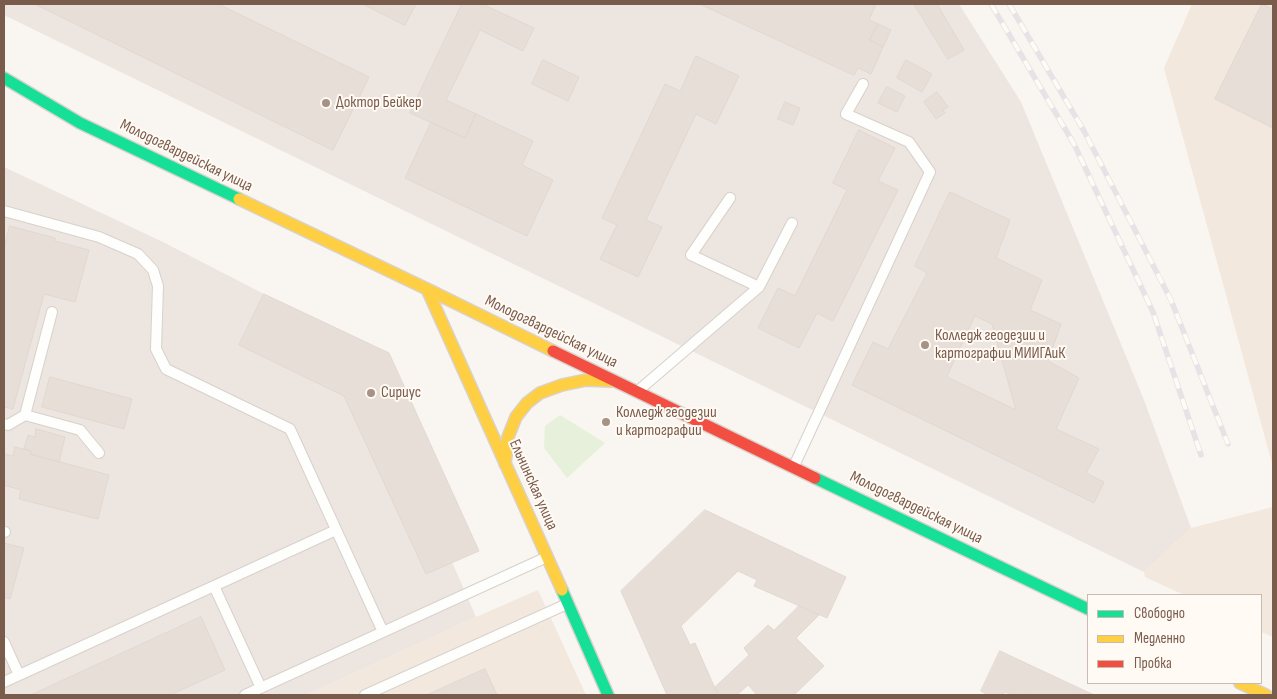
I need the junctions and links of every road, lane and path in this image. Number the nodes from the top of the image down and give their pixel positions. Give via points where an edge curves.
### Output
1 (4, 78) edge
2 (863, 84) dead end
3 (730, 198) dead end
4 (4, 211) edge
5 (792, 223) dead end
6 (759, 287) junction
7 (427, 289) junction
8 (52, 312) dead end
9 (615, 382) junction
10 (636, 392) junction
11 (25, 415) junction
12 (4, 424) edge
13 (99, 453) dead end
14 (505, 464) junction
15 (794, 467) junction
16 (336, 530) junction
17 (548, 556) junction
18 (214, 586) junction
19 (568, 604) junction
20 (1087, 609) edge
21 (383, 632) junction
22 (4, 642) edge
23 (19, 675) junction
24 (4, 682) edge
25 (1242, 684) edge
26 (261, 688) junction
27 (245, 695) edge
28 (365, 695) edge
29 (608, 695) edge
30 (1266, 695) edge

1 - 7 street, Молодогвардейская улица via 80,124
2 - 15 lane via 846,114 909,142 930,172
3 - 6 lane via 691,256
4 - 16 lane via 99,237 138,254 153,270 158,286 156,349 166,369 290,429
5 - 6 lane
6 - 10 lane
7 - 9 street, Молодогвардейская улица
7 - 14 street, Ельнинская улица
8 - 11 lane
9 - 10 street, Молодогвардейская улица
9 - 14 street via 586,380 540,393 516,417 508,437
10 - 15 street, Молодогвардейская улица
11 - 12 lane
11 - 13 lane via 80,430
14 - 17 street, Ельнинская улица
15 - 20 street, Молодогвардейская улица
16 - 18 lane
16 - 21 lane
17 - 19 street, Ельнинская улица
17 - 21 lane
18 - 23 lane
18 - 26 lane
19 - 28 lane
19 - 29 street, Ельнинская улица
21 - 26 lane
22 - 23 lane
23 - 24 lane
25 - 30 street
26 - 27 lane

